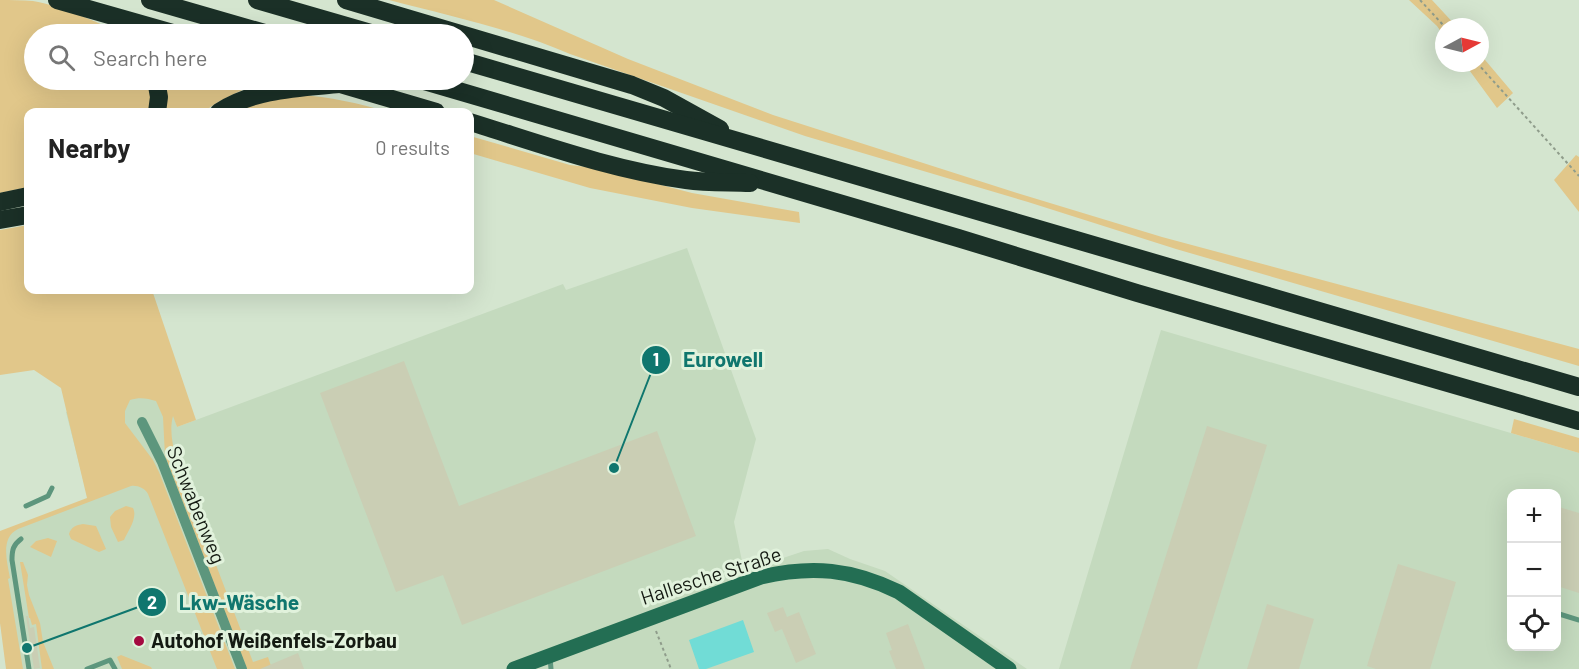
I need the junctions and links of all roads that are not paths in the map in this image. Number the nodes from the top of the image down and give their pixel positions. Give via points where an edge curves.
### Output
1 (57, 0) edge
2 (150, 0) edge
3 (257, 0) edge
4 (346, 0) edge
5 (363, 3) edge
6 (83, 7) junction
7 (112, 24) edge
8 (142, 24) edge
9 (233, 24) edge
10 (340, 24) edge
11 (432, 24) edge
12 (474, 37) edge
13 (474, 64) edge
14 (158, 90) edge
15 (285, 90) edge
16 (360, 90) edge
17 (455, 90) edge
18 (158, 108) edge
19 (227, 108) edge
20 (422, 108) edge
21 (474, 123) edge
22 (750, 146) junction
23 (776, 183) junction
24 (24, 197) edge
25 (0, 202) edge
26 (24, 216) edge
27 (0, 220) edge
28 (1579, 387) edge
29 (1579, 421) edge
30 (141, 422) dead end
31 (52, 488) dead end
32 (26, 506) dead end
33 (21, 539) dead end
34 (1561, 614) edge
35 (1579, 620) edge
36 (550, 662) edge
37 (29, 669) edge
38 (87, 669) edge
39 (115, 669) edge
40 (242, 669) edge
41 (514, 669) edge
42 (1009, 669) edge

1 - 6 highway
2 - 9 highway
3 - 10 highway
4 - 5 highway
5 - 11 highway
6 - 7 highway
6 - 8 highway
12 - 22 highway via 632,85 664,98
13 - 22 highway
14 - 18 highway
15 - 19 highway via 256,95
16 - 20 highway
17 - 23 highway
21 - 23 highway via 660,176 689,181
22 - 28 highway
23 - 29 highway
24 - 25 highway
26 - 27 highway
30 - 40 street, Schwabenweg via 162,462
31 - 32 lane via 48,496
33 - 37 lane via 15,544 12,560
34 - 35 lane
36 - 41 street, Hallesche Straße
36 - 42 street, Hallesche Straße via 651,617 761,577 816,570 871,580 899,592
38 - 39 lane via 110,660

